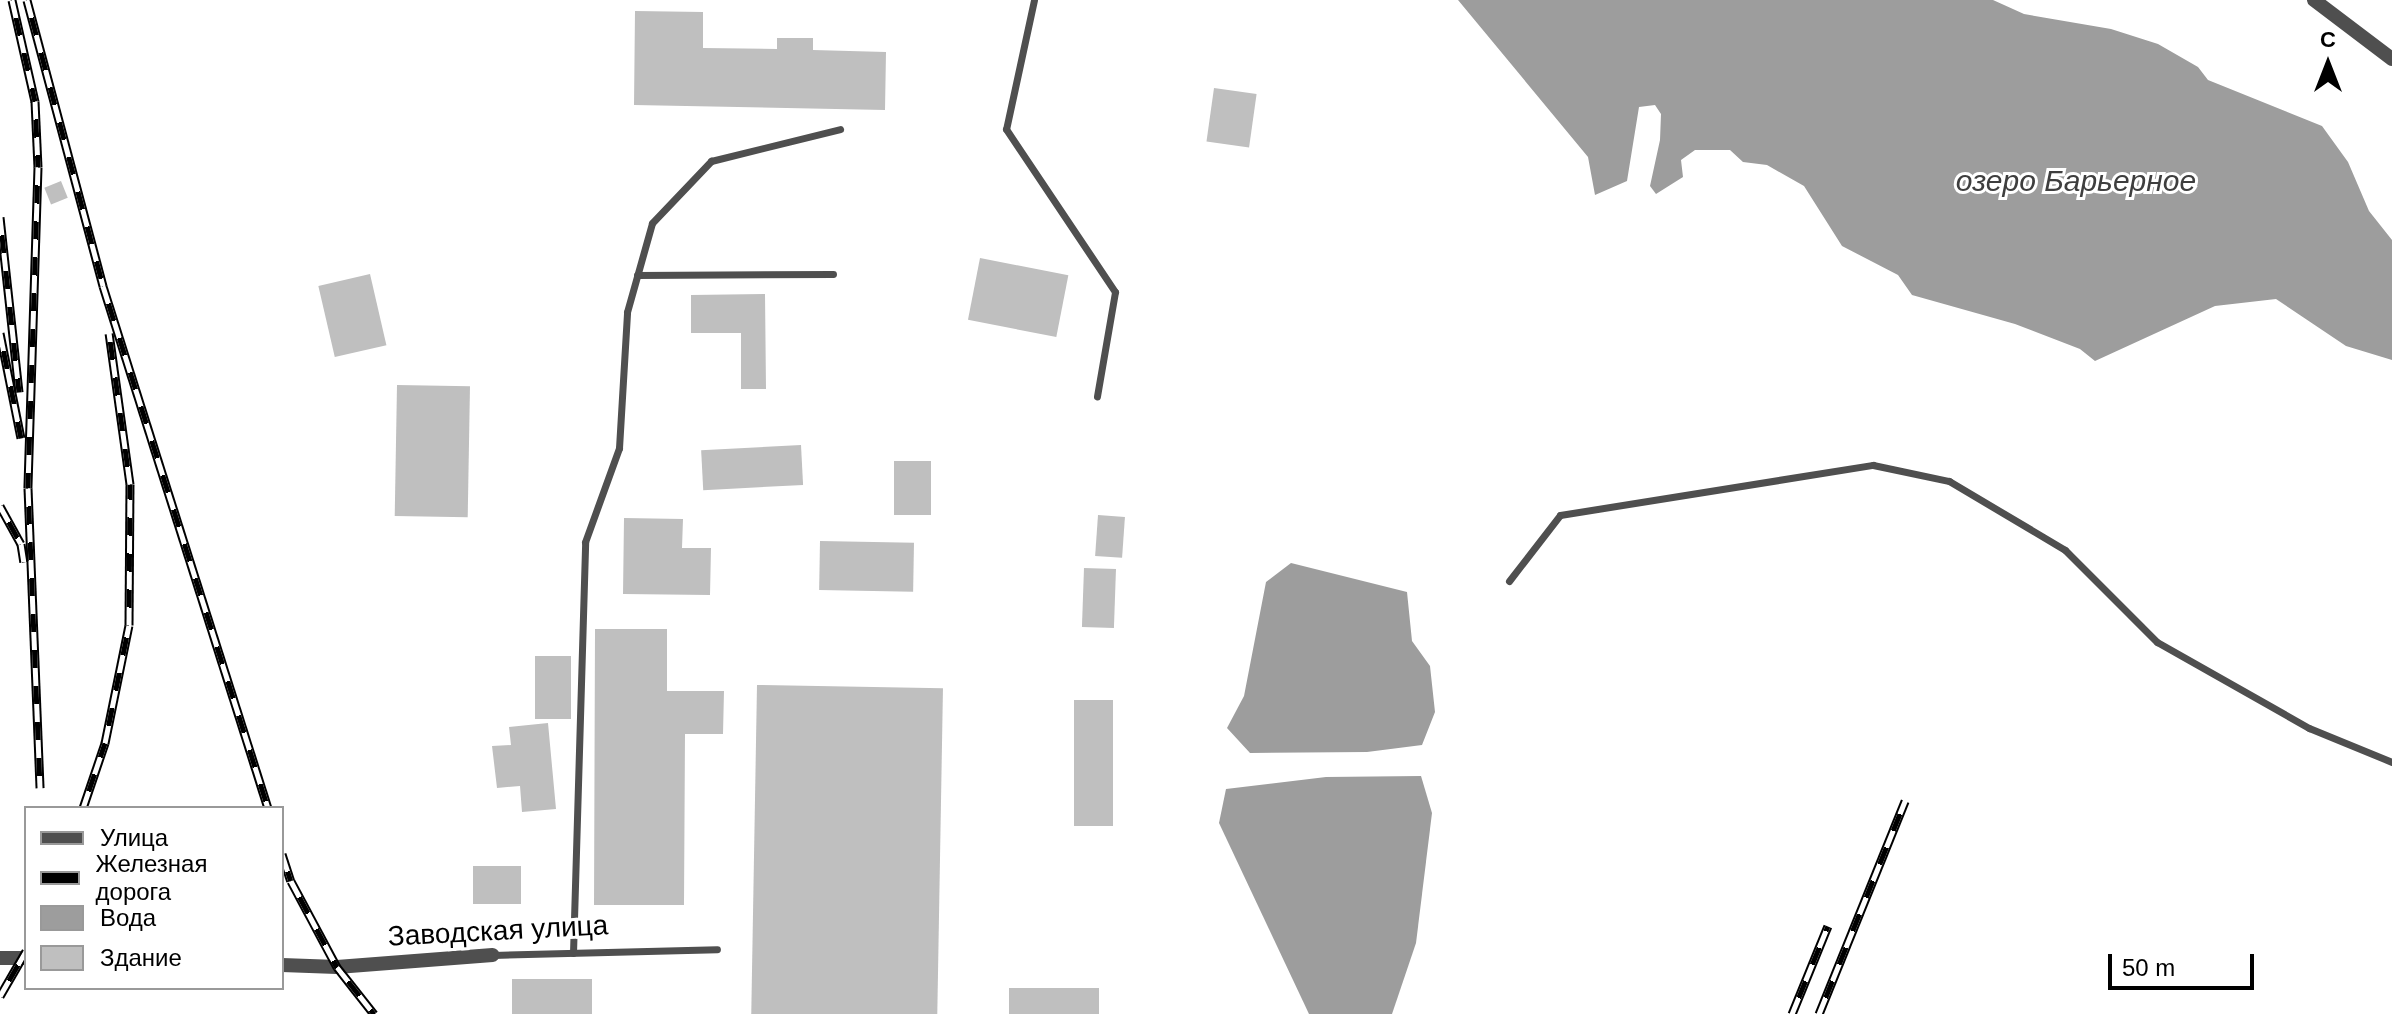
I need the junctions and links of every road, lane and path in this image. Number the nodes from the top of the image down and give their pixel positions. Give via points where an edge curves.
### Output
1 (1034, 0) edge
2 (2314, 0) edge
3 (2392, 59) edge
4 (840, 129) dead end
5 (833, 274) dead end
6 (637, 275) junction
7 (1097, 396) dead end
8 (1509, 581) dead end
9 (2392, 762) edge
10 (717, 949) dead end
11 (573, 953) junction
12 (493, 955) joint
13 (0, 958) edge
14 (24, 958) edge
15 (284, 965) edge

1 - 7 lane via 1006,129 1115,292
2 - 3 street
4 - 6 lane via 711,161 652,223
5 - 6 lane
6 - 11 lane via 627,312 619,448 585,542
8 - 9 lane via 1560,515 1873,465 1949,481 2065,550 2157,642 2309,728
10 - 11 lane, Заводская улица
11 - 12 lane, Заводская улица
12 - 15 street, Заводская улица via 337,967
13 - 14 street

